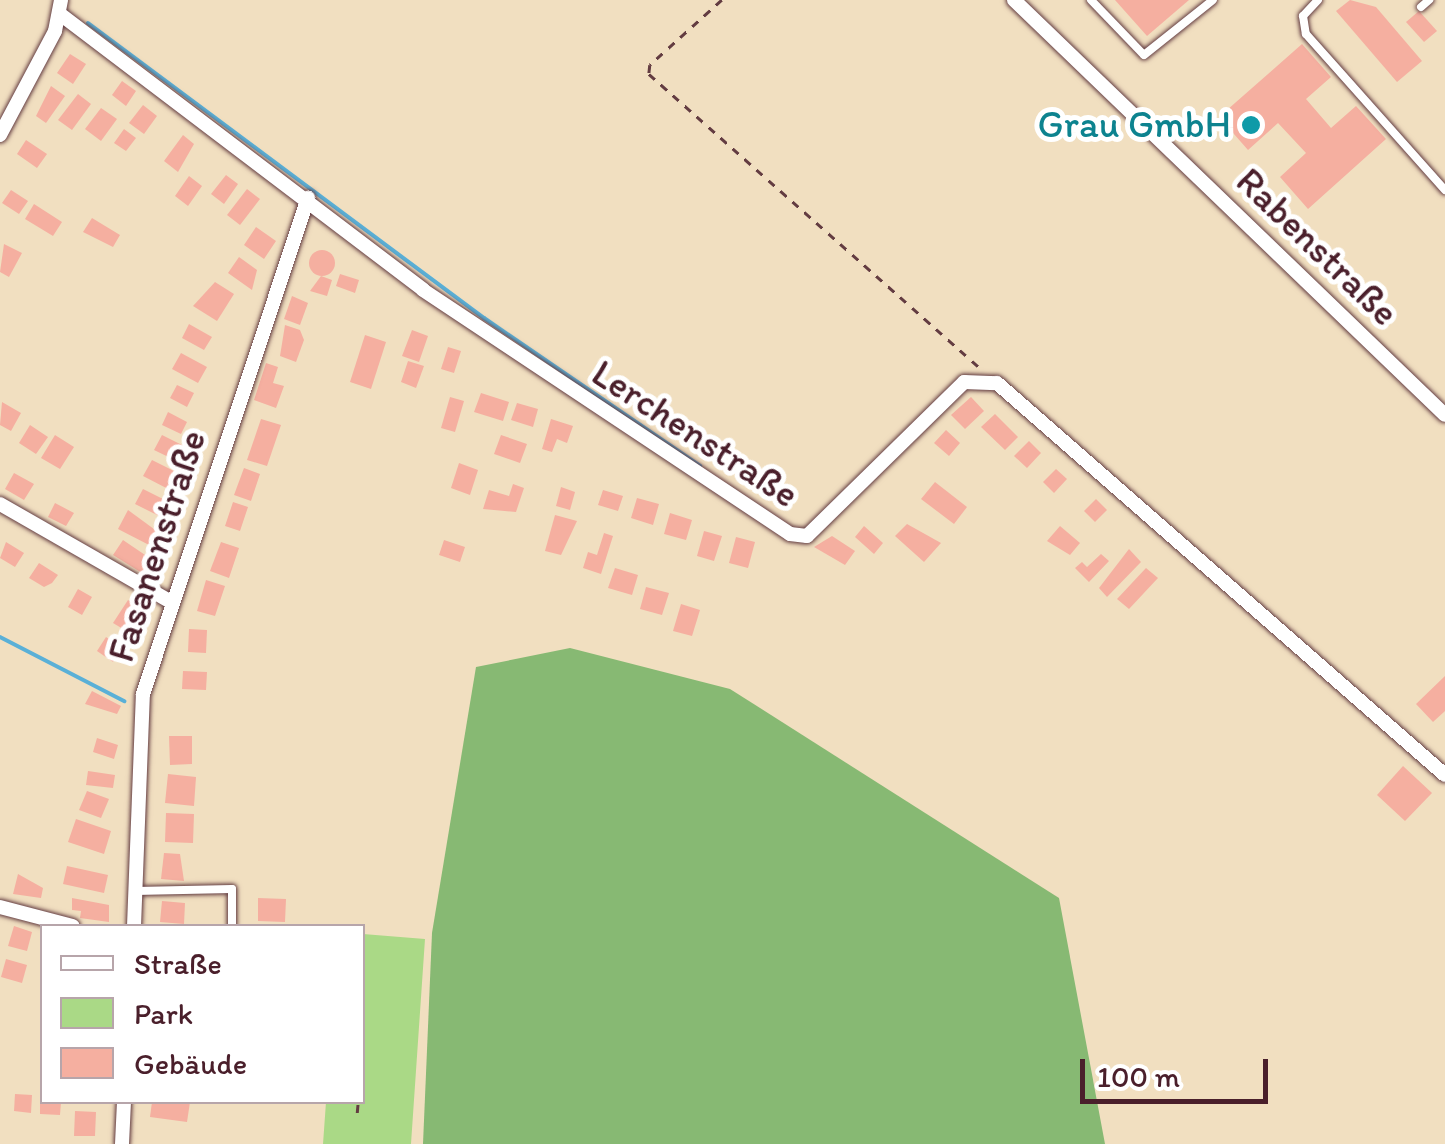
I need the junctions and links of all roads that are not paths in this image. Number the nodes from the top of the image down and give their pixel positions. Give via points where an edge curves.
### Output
1 (1014, 0) edge
2 (1091, 0) edge
3 (1213, 0) edge
4 (1318, 0) edge
5 (1430, 0) edge
6 (61, 7) edge
7 (1421, 7) dead end
8 (0, 135) edge
9 (1445, 190) edge
10 (308, 198) junction
11 (1445, 415) edge
12 (0, 504) edge
13 (171, 602) junction
14 (1445, 776) edge
15 (135, 891) junction
16 (0, 907) edge
17 (65, 924) edge
18 (134, 924) edge
19 (232, 924) edge
20 (124, 1104) edge
21 (122, 1144) edge

1 - 11 street, Rabenstraße
2 - 3 lane via 1144,55
4 - 9 lane via 1303,16 1306,34
5 - 7 lane
6 - 8 street
6 - 10 street, Lerchenstraße
10 - 13 street, Fasanenstraße
10 - 14 street, Lerchenstraße via 507,349 799,538 964,382 996,383
12 - 13 street
13 - 15 street, Fasanenstraße via 143,694
15 - 18 street, Fasanenstraße
15 - 19 lane via 232,889
16 - 17 street
20 - 21 street

